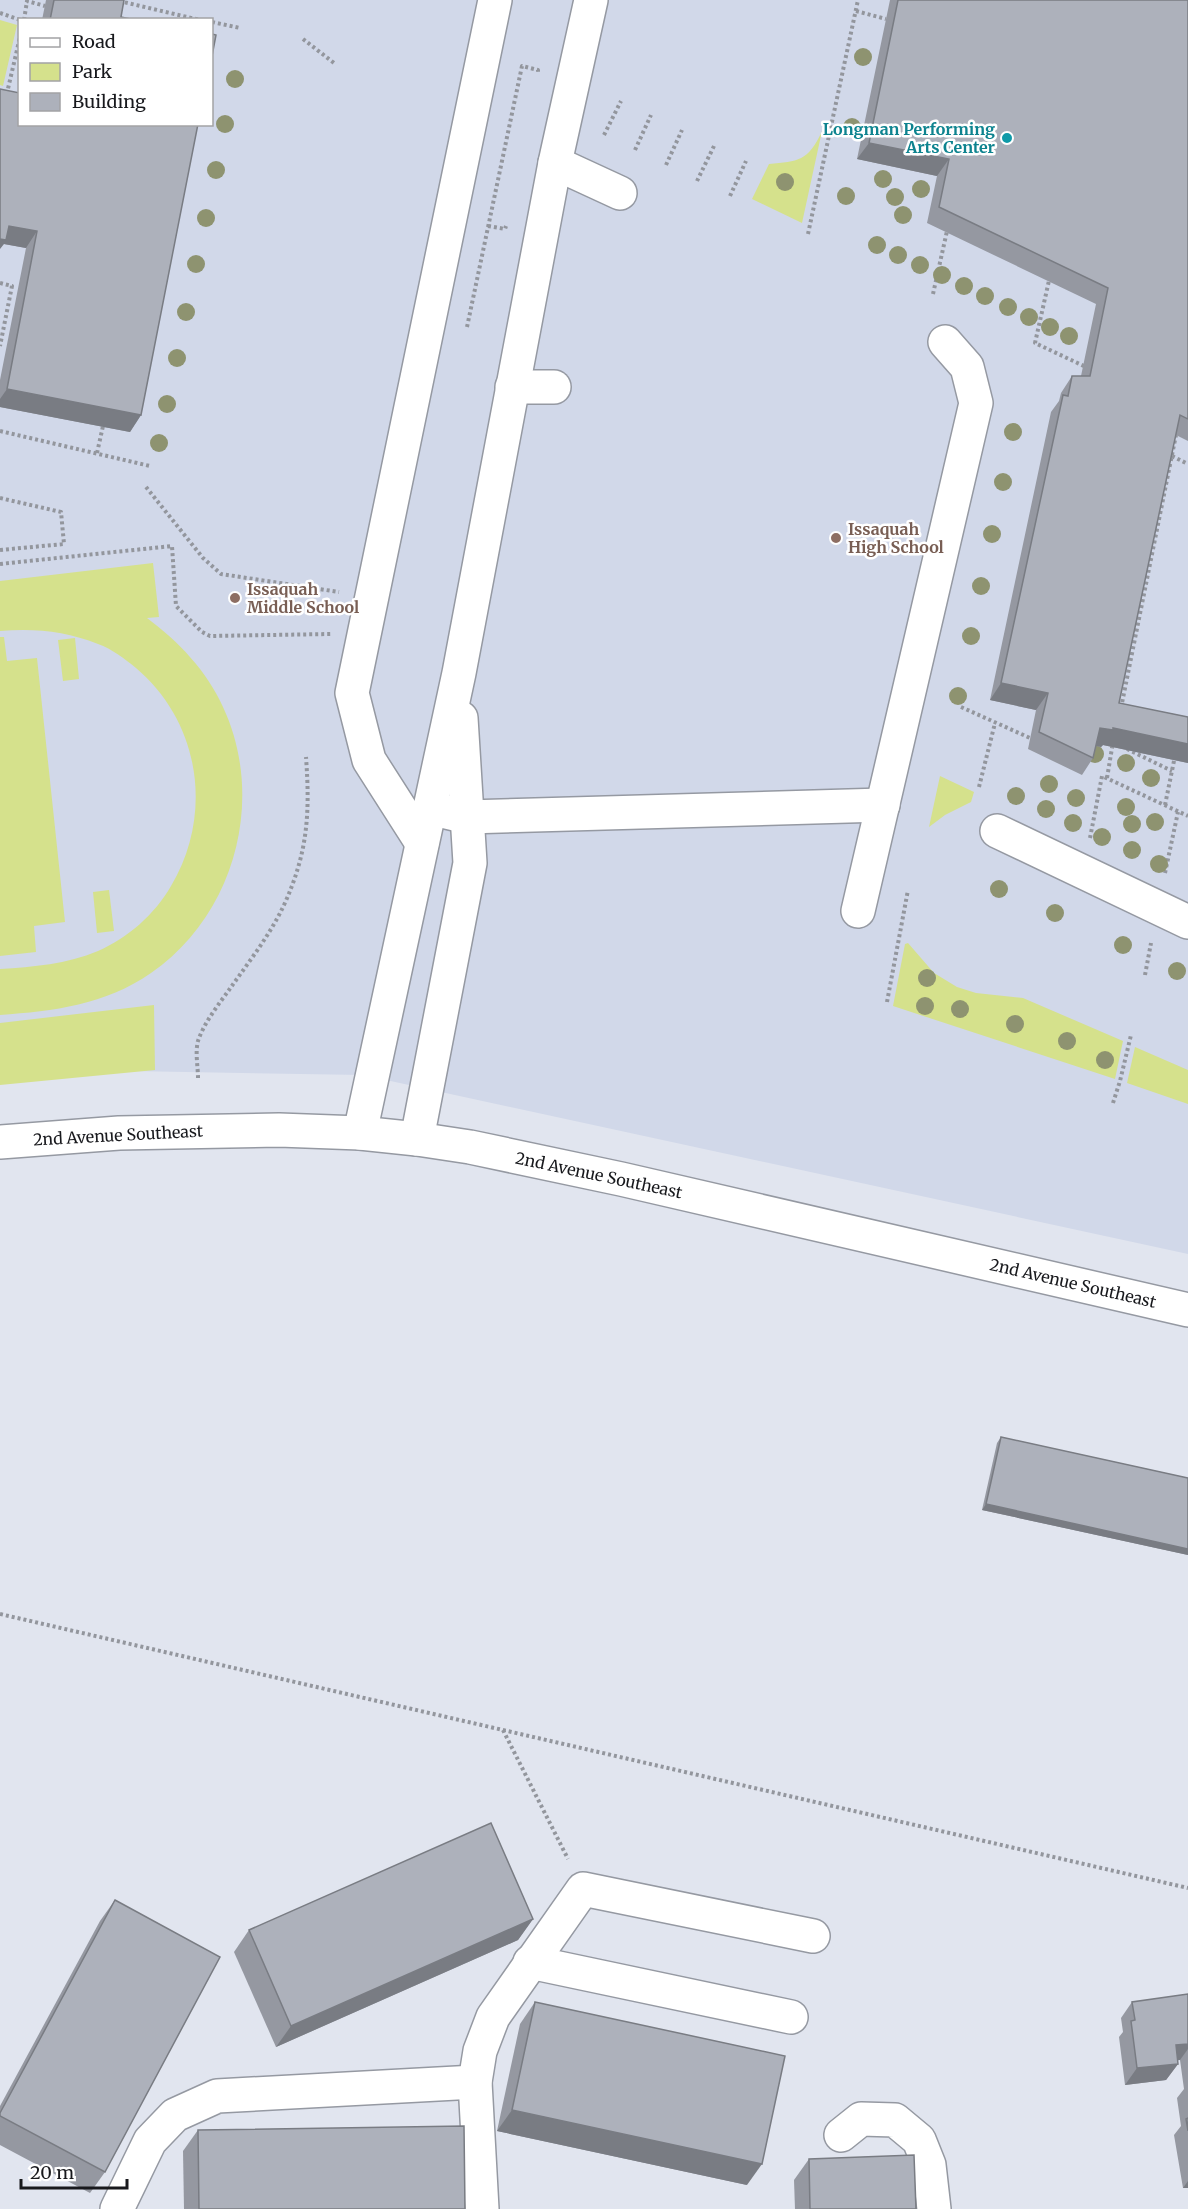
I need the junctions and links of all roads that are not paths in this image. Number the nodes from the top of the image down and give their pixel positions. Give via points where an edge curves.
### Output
1 (495, 0) edge
2 (591, 0) edge
3 (555, 164) junction
4 (620, 194) dead end
5 (945, 342) dead end
6 (512, 387) junction
7 (554, 387) dead end
8 (459, 673) junction
9 (883, 805) junction
10 (430, 807) junction
11 (467, 817) junction
12 (997, 831) dead end
13 (422, 843) junction
14 (858, 911) dead end
15 (1188, 922) edge
16 (360, 1133) junction
17 (417, 1139) junction
18 (0, 1142) edge
19 (1188, 1310) edge
20 (813, 1936) dead end
21 (530, 1962) junction
22 (791, 2017) dead end
23 (475, 2082) junction
24 (841, 2135) dead end
25 (117, 2209) edge
26 (482, 2209) edge
27 (934, 2209) edge

1 - 13 street via 352,693 369,760
2 - 3 street via 590,63
3 - 4 street
3 - 6 street
5 - 9 street via 967,367 976,403
6 - 7 street
6 - 8 street
8 - 10 street
8 - 11 street
9 - 11 street
9 - 14 street
10 - 11 street
10 - 13 street
11 - 17 street via 470,863
12 - 15 street
13 - 16 street
16 - 17 street, 2nd Avenue Southeast
16 - 18 street, 2nd Avenue Southeast via 119,1133
17 - 19 street, 2nd Avenue Southeast via 631,1181
20 - 21 street via 583,1890
21 - 22 street
21 - 23 street via 494,2017 480,2051
23 - 25 street via 217,2097 175,2115 150,2141
23 - 26 street
24 - 27 street via 861,2119 895,2120 919,2140 929,2165

